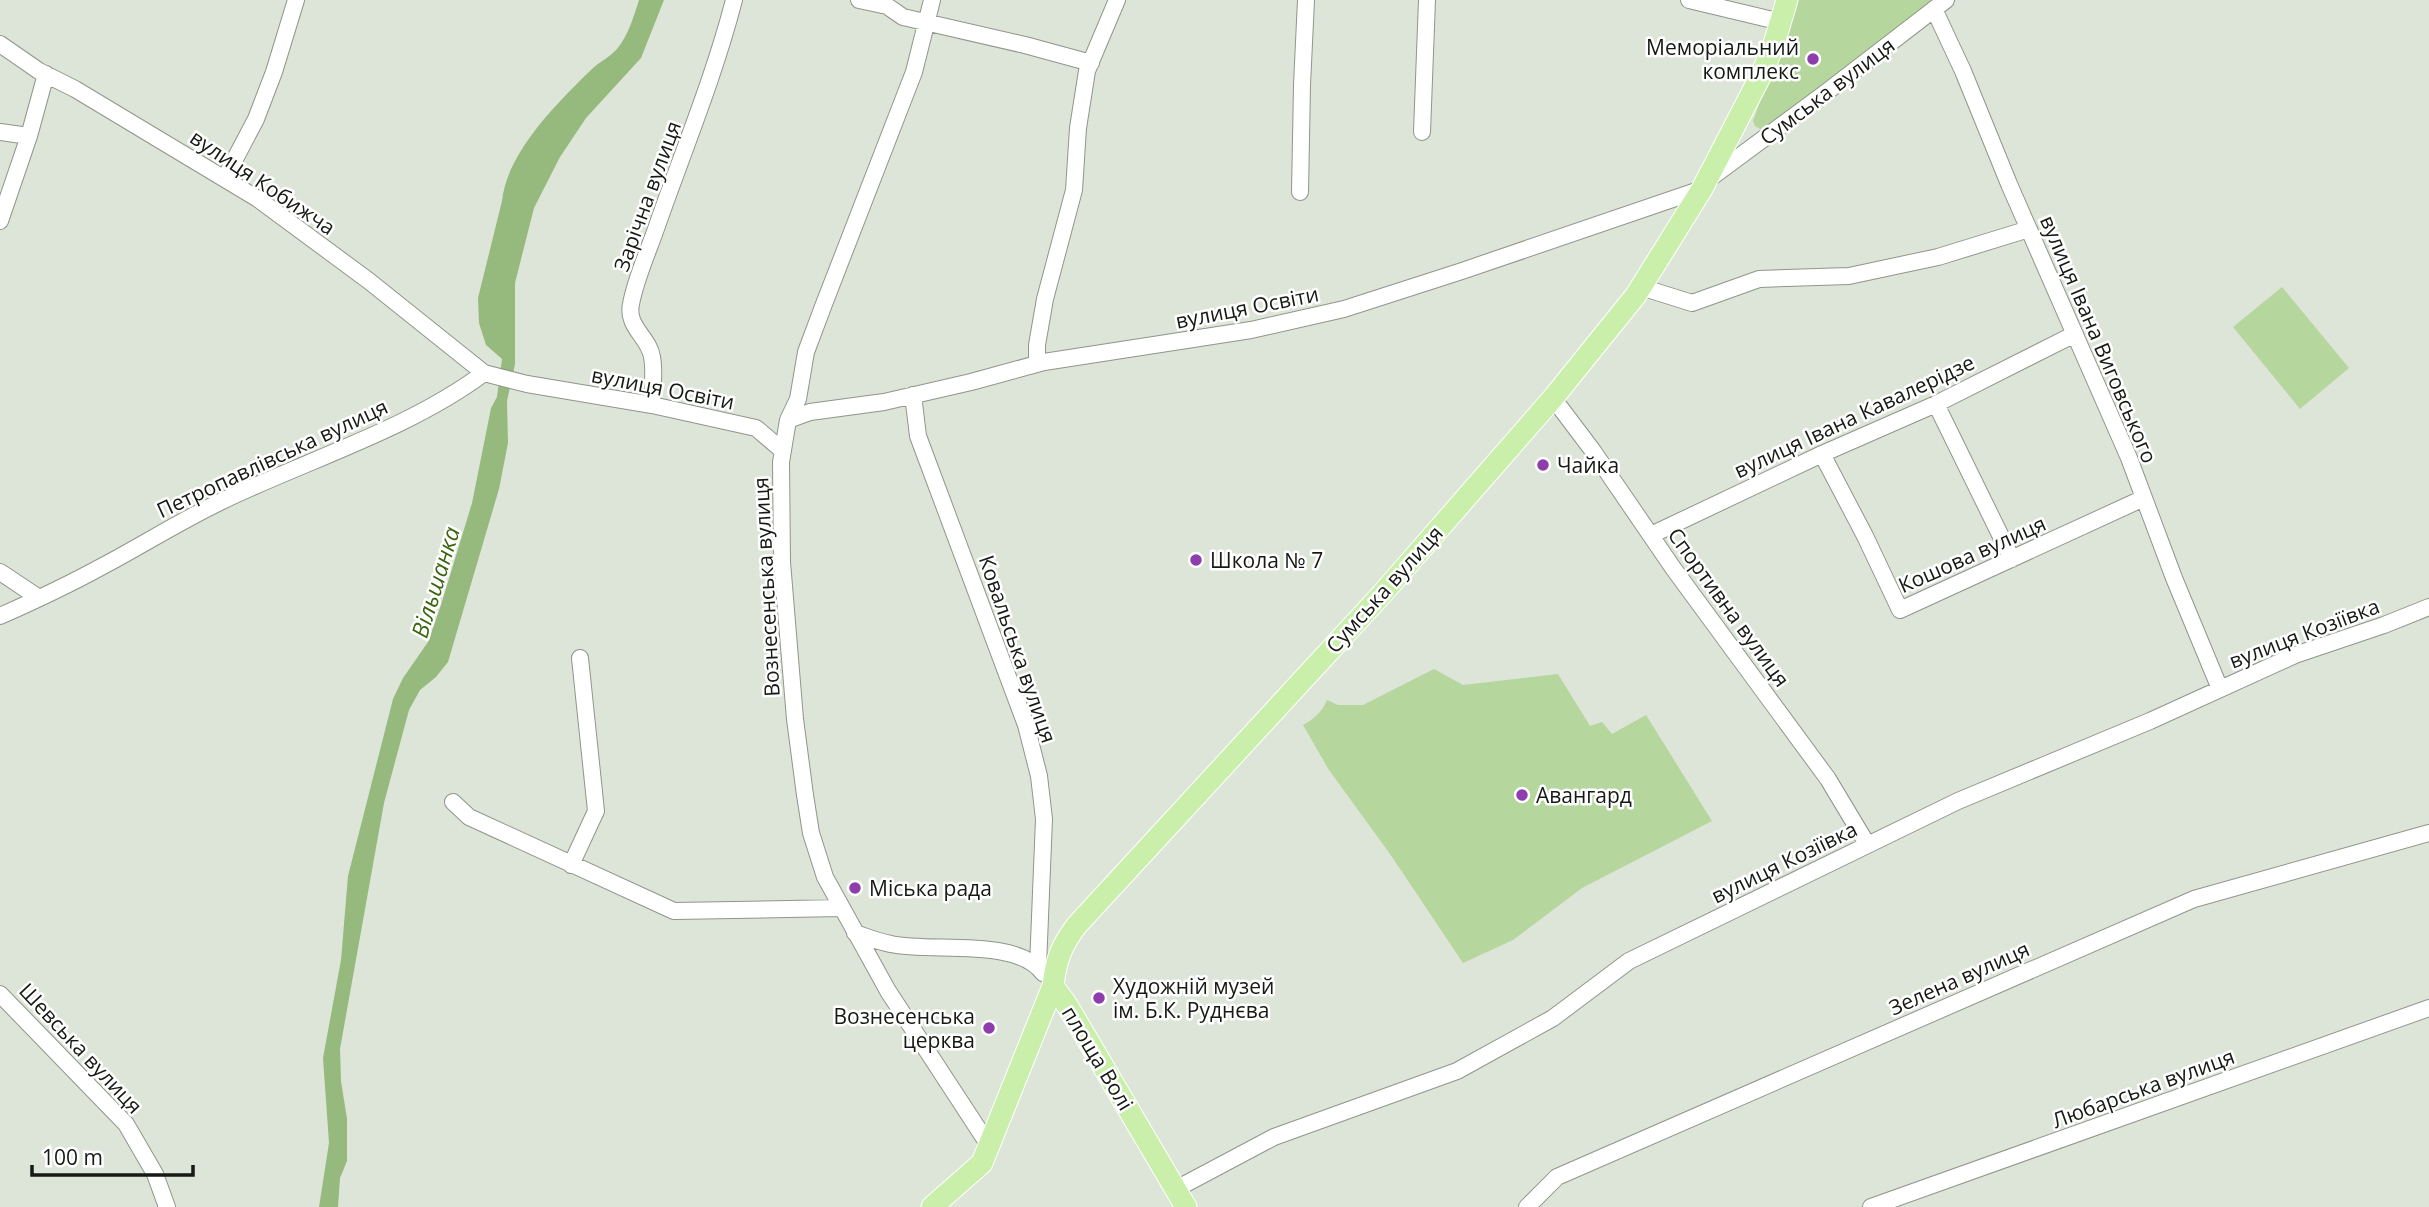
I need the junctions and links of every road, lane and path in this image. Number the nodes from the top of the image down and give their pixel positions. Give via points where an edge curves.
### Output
1 (296, 0) edge
2 (734, 0) edge
3 (859, 0) edge
4 (933, 0) edge
5 (1117, 0) edge
6 (1306, 0) edge
7 (1427, 0) edge
8 (1689, 0) edge
9 (1787, 0) edge
10 (1940, 4) edge
11 (1781, 22) junction
12 (927, 23) junction
13 (0, 44) edge
14 (1091, 63) junction
15 (46, 74) junction
16 (0, 132) edge
17 (1422, 132) dead end
18 (29, 136) junction
19 (225, 178) junction
20 (1704, 185) junction
21 (1300, 192) dead end
22 (0, 221) edge
23 (2029, 229) junction
24 (1641, 287) junction
25 (2075, 334) junction
26 (1037, 364) junction
27 (487, 374) junction
28 (913, 396) junction
29 (1553, 398) junction
30 (1936, 404) junction
31 (652, 405) junction
32 (788, 420) junction
33 (783, 451) junction
34 (1822, 454) junction
35 (2144, 498) junction
36 (1651, 535) junction
37 (2012, 559) junction
38 (0, 572) edge
39 (39, 598) junction
40 (2429, 607) edge
41 (0, 616) edge
42 (580, 657) dead end
43 (2220, 689) junction
44 (453, 802) dead end
45 (2429, 833) edge
46 (1867, 844) junction
47 (571, 865) junction
48 (841, 908) junction
49 (855, 933) junction
50 (1038, 966) junction
51 (1054, 986) junction
52 (0, 994) edge
53 (2429, 1008) edge
54 (990, 1147) junction
55 (1181, 1198) edge
56 (167, 1207) edge
57 (932, 1207) edge
58 (1527, 1207) edge
59 (1871, 1207) edge

1 - 19 street via 256,119
2 - 31 street, Зарічна вулиця via 630,307 633,326 653,357
3 - 12 street
4 - 12 street, Вознесенська вулиця
5 - 14 street
6 - 21 street
7 - 17 street
8 - 11 street
9 - 11 main road, Сумська вулиця
10 - 20 street, Сумська вулиця
10 - 23 street, вулиця Івана Виговського
11 - 20 main road, Сумська вулиця via 1761,75
12 - 14 street
12 - 32 street, Вознесенська вулиця via 914,72 806,352 798,399
13 - 15 street, вулиця Кобижча
14 - 26 street via 1078,128 1074,190 1045,299
15 - 18 street
15 - 19 street, вулиця Кобижча
16 - 18 street
18 - 22 street
19 - 27 street, вулиця Кобижча via 369,281
20 - 24 main road, Сумська вулиця
20 - 26 street, вулиця Освіти via 1344,309 1251,330
23 - 24 street via 1938,257 1849,276 1759,279 1692,303
23 - 25 street, вулиця Івана Виговського
24 - 29 main road, Сумська вулиця
25 - 30 street, вулиця Івана Кавалерідзе
25 - 35 street, вулиця Івана Виговського
26 - 28 street, вулиця Освіти
27 - 31 street, вулиця Освіти
27 - 39 street, Петропавлівська вулиця via 429,408 221,501
28 - 32 street, вулиця Освіти via 810,412
28 - 50 street, Ковальська вулиця via 918,436 1026,725 1039,776 1044,819
29 - 36 street, Спортивна вулиця
29 - 51 main road, Сумська вулиця via 1382,594 1077,925 1056,961
30 - 34 street, вулиця Івана Кавалерідзе
30 - 37 street
31 - 33 street, вулиця Освіти via 756,428
32 - 33 street, Вознесенська вулиця
33 - 48 street, Вознесенська вулиця via 782,562 794,719 811,833
34 - 36 street, вулиця Івана Кавалерідзе
34 - 37 street, Кошова вулиця via 1899,610
35 - 37 street, Кошова вулиця
35 - 43 street, вулиця Івана Виговського
36 - 46 street, Спортивна вулиця via 1828,779
38 - 39 street
39 - 41 street, Петропавлівська вулиця
40 - 43 street, вулиця Козіївка via 2295,655
42 - 47 street via 596,811
43 - 46 street, вулиця Козіївка
44 - 47 street via 469,817
45 - 58 street, Зелена вулиця via 2194,899 1557,1177
46 - 55 street, вулиця Козіївка via 1629,961 1552,1018 1457,1071 1274,1137
47 - 48 street via 674,911
48 - 49 street, Вознесенська вулиця
49 - 50 street via 892,945 996,952
49 - 54 street, Вознесенська вулиця
50 - 51 street
51 - 54 main road, площа Волі
51 - 55 main road, площа Волі
52 - 56 street, Шевська вулиця via 126,1124 155,1174
53 - 59 street, Любарська вулиця
54 - 57 main road, площа Волі via 977,1170

